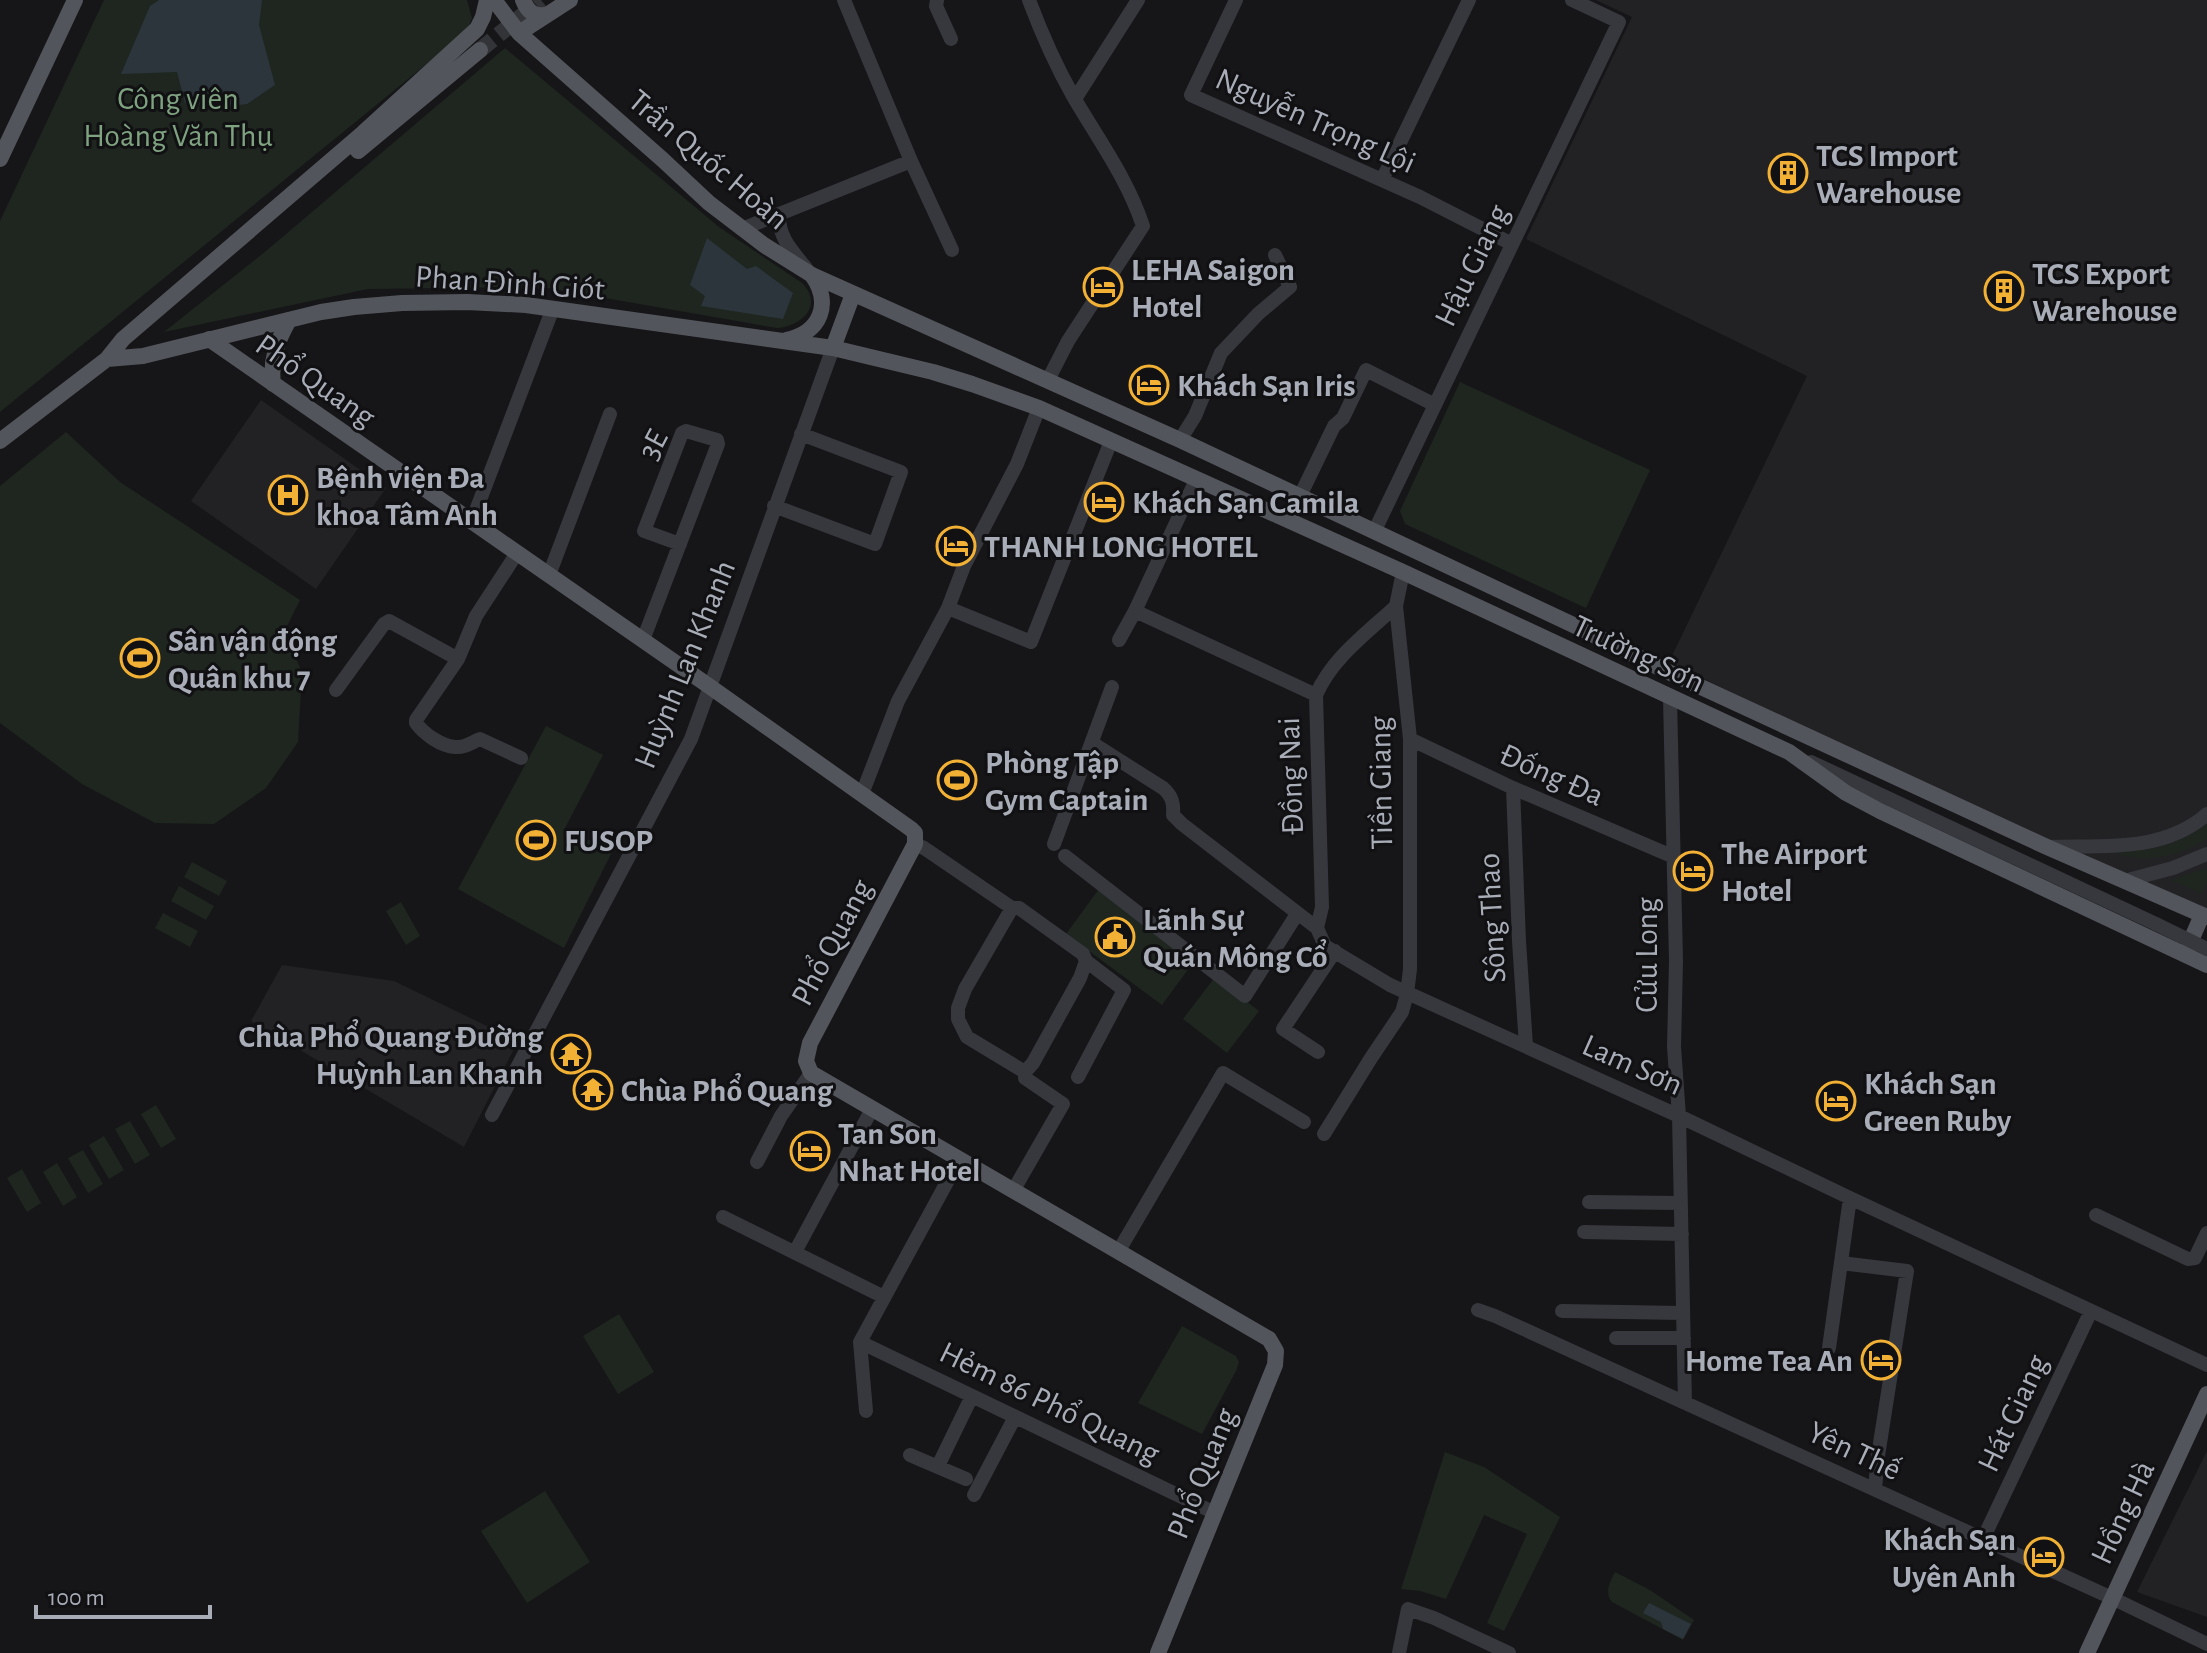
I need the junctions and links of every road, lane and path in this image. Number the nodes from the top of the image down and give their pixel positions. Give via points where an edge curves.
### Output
1 (75, 0) edge
2 (487, 0) edge
3 (494, 0) edge
4 (523, 0) edge
5 (570, 0) edge
6 (844, 0) edge
7 (937, 0) edge
8 (1029, 0) edge
9 (1138, 0) edge
10 (1236, 0) edge
11 (1469, 0) edge
12 (1572, 0) edge
13 (545, 15) junction
14 (519, 33) junction
15 (951, 39) dead end
16 (480, 50) tunnel mouth
17 (1075, 99) junction
18 (0, 159) edge
19 (911, 161) junction
20 (1382, 180) junction
21 (779, 214) junction
22 (742, 229) junction
23 (1512, 244) junction
24 (952, 250) dead end
25 (1275, 255) dead end
26 (812, 275) junction
27 (190, 282) junction
28 (853, 294) junction
29 (553, 308) junction
30 (289, 320) junction
31 (209, 339) junction
32 (785, 340) junction
33 (833, 348) junction
34 (107, 359) junction
35 (1048, 380) junction
36 (273, 384) junction
37 (1435, 405) junction
38 (1039, 408) junction
39 (610, 414) dead end
40 (801, 434) junction
41 (1180, 440) junction
42 (0, 441) edge
43 (1111, 441) junction
44 (1196, 480) junction
45 (1300, 496) junction
46 (774, 506) junction
47 (472, 521) junction
48 (1374, 532) junction
49 (680, 544) junction
50 (517, 553) junction
51 (1403, 572) junction
52 (549, 575) junction
53 (1396, 606) junction
54 (948, 608) junction
55 (1135, 611) junction
56 (643, 640) junction
57 (1119, 640) dead end
58 (458, 659) junction
59 (709, 686) junction
60 (1112, 687) dead end
61 (336, 690) dead end
62 (1316, 695) junction
63 (1670, 698) junction
64 (1410, 739) junction
65 (1092, 743) junction
66 (1789, 752) junction
67 (521, 758) dead end
68 (1513, 788) junction
69 (862, 794) junction
70 (2207, 814) edge
71 (915, 844) junction
72 (1054, 844) dead end
73 (2047, 847) junction
74 (2207, 854) edge
75 (1065, 856) dead end
76 (1674, 857) junction
77 (2124, 881) junction
78 (2172, 902) junction
79 (1012, 908) junction
80 (2205, 912) edge
81 (1297, 914) junction
82 (1317, 928) junction
83 (2155, 932) junction
84 (2207, 939) edge
85 (2207, 949) edge
86 (1335, 951) junction
87 (2185, 954) junction
88 (1086, 961) junction
89 (2207, 965) edge
90 (1407, 994) junction
91 (1526, 1046) junction
92 (1318, 1052) dead end
93 (1025, 1072) junction
94 (811, 1073) junction
95 (1078, 1077) dead end
96 (872, 1109) junction
97 (492, 1115) dead end
98 (1679, 1116) junction
99 (1304, 1122) dead end
100 (1324, 1134) dead end
101 (959, 1160) junction
102 (757, 1162) dead end
103 (1013, 1191) junction
104 (1850, 1198) junction
105 (1589, 1202) dead end
106 (1681, 1203) junction
107 (2096, 1215) dead end
108 (723, 1217) dead end
109 (1584, 1232) dead end
110 (2207, 1233) edge
111 (1682, 1234) junction
112 (795, 1252) junction
113 (1118, 1252) junction
114 (1841, 1263) junction
115 (884, 1297) junction
116 (1478, 1310) dead end
117 (1562, 1311) dead end
118 (2091, 1311) junction
119 (1683, 1313) junction
120 (1616, 1338) dead end
121 (1684, 1338) junction
122 (860, 1342) junction
123 (1829, 1348) dead end
124 (2207, 1365) edge
125 (2207, 1394) edge
126 (972, 1396) junction
127 (1685, 1403) junction
128 (866, 1411) dead end
129 (1015, 1417) junction
130 (910, 1455) dead end
131 (938, 1466) junction
132 (966, 1479) dead end
133 (1875, 1489) junction
134 (974, 1495) dead end
135 (1215, 1513) junction
136 (1983, 1539) junction
137 (2112, 1598) junction
138 (2207, 1644) edge
139 (1158, 1653) edge
140 (1399, 1653) edge
141 (1509, 1653) edge
142 (2087, 1653) edge

1 - 18 main road
2 - 27 main road via 477,29
3 - 14 main road, Trần Quốc Hoàn
4 - 13 main road via 533,14
5 - 13 main road
6 - 19 street
7 - 15 street
8 - 17 street
9 - 17 street
10 - 20 street, Nguyễn Trọng Lội via 1191,95
11 - 20 street
12 - 23 street, Hậu Giang via 1619,22
13 - 14 main road
14 - 22 main road, Trần Quốc Hoàn
16 - 27 main road via 267,226
17 - 35 street via 1111,155 1143,226
19 - 21 street
19 - 24 street
20 - 23 street, Nguyễn Trọng Lội
21 - 22 street
21 - 26 street via 785,241
22 - 26 main road, Trần Quốc Hoàn
23 - 37 street, Hậu Giang
25 - 41 street via 1290,287 1221,353
26 - 28 main road, Trần Quốc Hoàn
26 - 32 main road via 820,287 820,316 807,332
27 - 34 main road
28 - 33 main road
28 - 35 main road, Trần Quốc Hoàn
29 - 30 main road, Phan Đình Giót via 402,303
29 - 32 main road, Phan Đình Giót
29 - 47 street
30 - 31 main road, Phan Đình Giót
30 - 36 main road via 275,352
31 - 34 main road, Phan Đình Giót
31 - 36 main road, Phổ Quang
32 - 33 main road, Phan Đình Giót
33 - 38 main road, Phan Đình Giót via 933,372
33 - 40 street, Huỳnh Lan Khanh
34 - 42 main road
35 - 41 main road, Trường Sơn
36 - 47 main road, Phổ Quang
37 - 45 street via 1366,370
37 - 48 street, Hậu Giang
38 - 43 main road, Trường Sơn
38 - 54 street
39 - 52 street
40 - 46 street, Huỳnh Lan Khanh
40 - 46 street via 901,472 875,544
41 - 45 main road, Trường Sơn
43 - 44 main road, Trường Sơn
43 - 54 street via 1031,642
44 - 51 main road, Trường Sơn
44 - 55 street
45 - 48 main road, Trường Sơn
46 - 59 street, Huỳnh Lan Khanh
47 - 50 main road, Phổ Quang
48 - 73 main road, Trường Sơn
49 - 49 street, 3E via 718,444 686,431 644,531
49 - 56 street, 3E
50 - 52 main road, Phổ Quang
50 - 58 street via 476,616
51 - 53 street, Tiền Giang
51 - 63 main road, Trường Sơn
52 - 56 main road, Phổ Quang
53 - 62 street, Đồng Nai via 1340,658
53 - 64 street, Tiền Giang
54 - 69 street via 898,701
55 - 57 street
55 - 62 street
56 - 59 main road, Phổ Quang
58 - 61 street via 389,621
58 - 67 street via 416,720 418,726 455,747 480,739
59 - 69 main road, Phổ Quang
59 - 97 street, Huỳnh Lan Khanh via 691,739
60 - 65 street
62 - 82 street, Đồng Nai via 1322,907
63 - 66 main road, Trường Sơn
63 - 76 street, Cửu Long
64 - 68 street, Đống Đa
64 - 90 street, Tiền Giang
65 - 72 street
65 - 81 street, Lam Sơn via 1163,788 1182,824
66 - 83 street
66 - 83 main road, Trường Sơn via 1846,793 1952,846
68 - 76 street, Đống Đa
68 - 91 street, Sông Thao
69 - 71 main road, Phổ Quang via 911,829
70 - 73 street via 2179,834 2149,843
71 - 79 street
71 - 94 main road, Phổ Quang via 810,1043 806,1061
73 - 77 main road, Trường Sơn
74 - 77 street
75 - 81 street via 1245,996
76 - 98 street, Cửu Long
77 - 78 main road, Trường Sơn
78 - 80 main road, Trường Sơn
78 - 83 main road
79 - 88 street via 1019,908
79 - 93 street via 965,989 958,1019 967,1037
80 - 87 main road
81 - 82 street, Lam Sơn
82 - 86 street, Lam Sơn via 1325,946
83 - 84 street, bridge
83 - 85 street, bridge
83 - 87 main road, Trường Sơn
86 - 90 street, Lam Sơn
86 - 92 street via 1283,1029
87 - 89 main road, Trường Sơn
88 - 93 street
88 - 95 street via 1124,990
90 - 91 street, Lam Sơn
90 - 100 street via 1402,1012
91 - 98 street, Lam Sơn
93 - 103 street via 1025,1078 1063,1104
94 - 96 main road, Phổ Quang
94 - 102 street
96 - 101 main road, Phổ Quang
96 - 112 street
98 - 104 street, Lam Sơn
98 - 106 street, Cửu Long
99 - 113 street via 1223,1073
101 - 103 main road, Phổ Quang
101 - 115 street
103 - 113 main road, Phổ Quang
104 - 114 street
104 - 118 street, Lam Sơn
105 - 106 street
106 - 111 street, Cửu Long
107 - 110 street via 2192,1260
108 - 112 street
109 - 111 street
111 - 119 street, Cửu Long
112 - 115 street
113 - 135 main road, Phổ Quang via 1269,1339 1276,1351
114 - 123 street
114 - 133 street via 1907,1271
115 - 122 street
116 - 127 street, Yên Thế
117 - 119 street
118 - 124 street, Lam Sơn
118 - 136 street, Hát Giang
119 - 121 street, Cửu Long
120 - 121 street
121 - 127 street, Cửu Long
122 - 126 street, Hẻm 86 Phổ Quang
122 - 128 street
125 - 137 main road, Hồng Hà
126 - 129 street, Hẻm 86 Phổ Quang
126 - 131 street
127 - 133 street, Yên Thế
129 - 134 street
129 - 135 street, Hẻm 86 Phổ Quang
130 - 131 street
131 - 132 street
133 - 136 street, Yên Thế
135 - 139 main road, Phổ Quang
136 - 137 street, Yên Thế
137 - 138 street, Yên Thế
137 - 142 main road, Hồng Hà
140 - 141 street via 1408,1609

